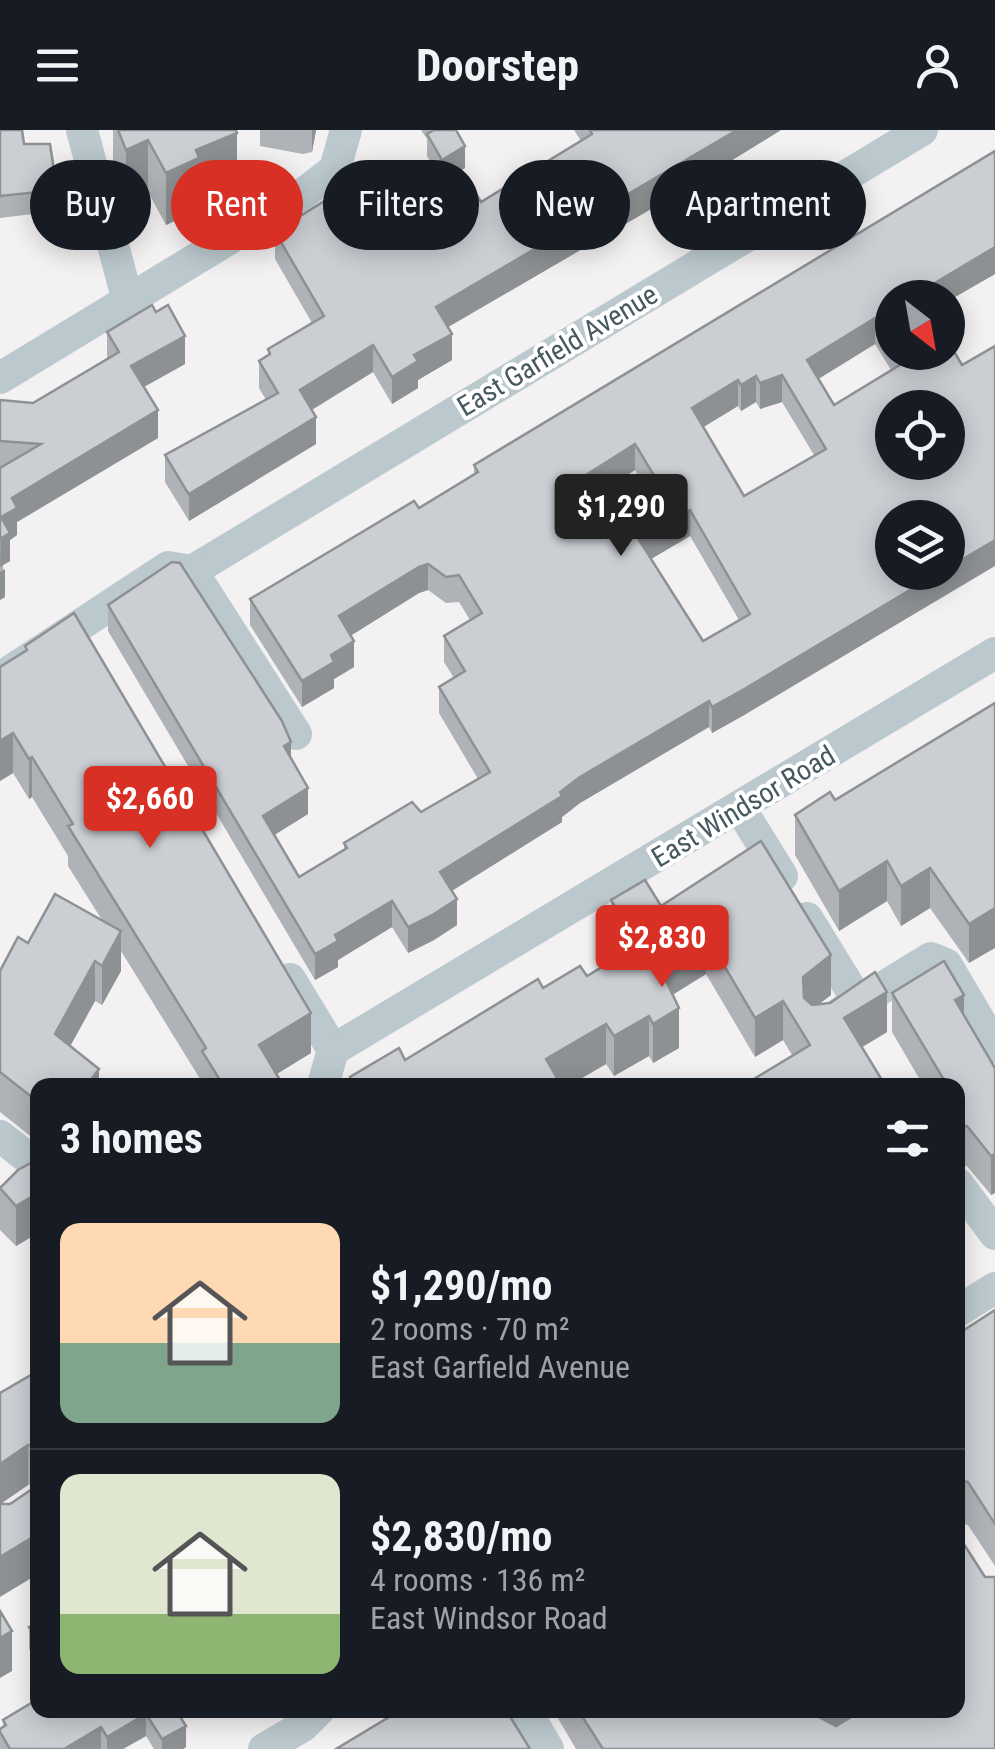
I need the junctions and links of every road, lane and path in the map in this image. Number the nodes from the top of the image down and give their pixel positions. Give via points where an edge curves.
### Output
1 (82, 130) edge
2 (346, 130) edge
3 (922, 130) edge
4 (128, 300) junction
5 (0, 378) edge
6 (192, 571) junction
7 (79, 622) junction
8 (995, 654) edge
9 (99, 655) edge
10 (0, 678) edge
11 (296, 734) dead end
12 (740, 808) junction
13 (276, 956) edge
14 (879, 990) edge
15 (820, 1026) edge
16 (995, 1047) edge
17 (332, 1050) junction
18 (325, 1078) edge
19 (0, 1136) edge
20 (30, 1160) edge
21 (965, 1193) edge
22 (995, 1234) edge
23 (995, 1288) edge
24 (965, 1307) edge
25 (310, 1718) edge
26 (529, 1718) edge
27 (264, 1749) edge
28 (548, 1749) edge

1 - 4 street
2 - 4 street via 335,169 314,186
3 - 6 street, East Garfield Avenue
4 - 5 street
6 - 7 street, East Garfield Avenue via 168,567
6 - 11 street
7 - 9 street
7 - 10 street, East Garfield Avenue
8 - 12 street, East Windsor Road
12 - 15 street via 858,1001
12 - 17 street, East Windsor Road
13 - 17 street
14 - 16 street via 931,958 946,964
17 - 18 street
19 - 20 street
21 - 22 street
23 - 24 street
25 - 27 street
26 - 28 street

